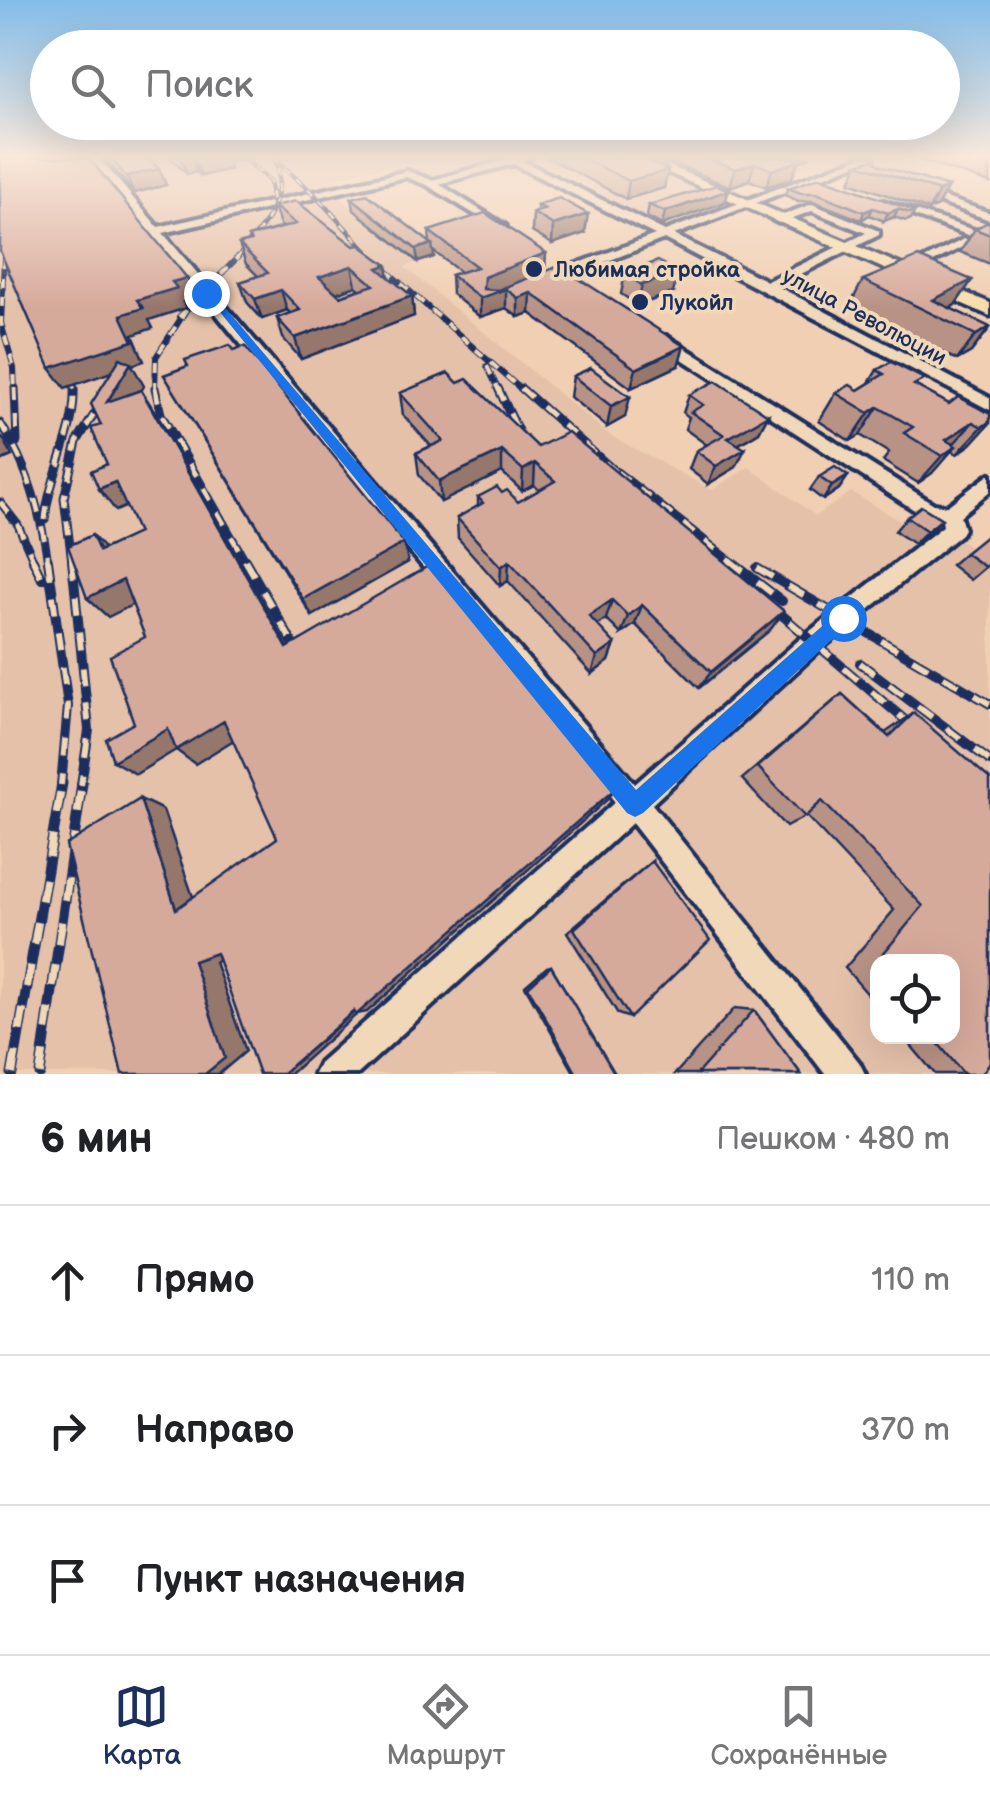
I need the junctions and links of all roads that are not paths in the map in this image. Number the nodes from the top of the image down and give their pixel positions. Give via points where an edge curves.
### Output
1 (135, 207) edge
2 (261, 207) edge
3 (467, 207) edge
4 (611, 207) edge
5 (738, 207) edge
6 (749, 207) edge
7 (899, 207) edge
8 (962, 207) edge
9 (990, 217) edge
10 (779, 220) junction
11 (155, 231) junction
12 (662, 233) junction
13 (966, 235) junction
14 (990, 239) edge
15 (517, 240) edge
16 (844, 248) junction
17 (547, 262) edge
18 (904, 272) junction
19 (562, 274) junction
20 (578, 284) edge
21 (766, 286) junction
22 (526, 288) edge
23 (990, 310) edge
24 (644, 328) edge
25 (990, 405) edge
26 (990, 481) edge
27 (950, 514) junction
28 (635, 806) junction
29 (332, 1074) edge
30 (847, 1074) edge

1 - 11 street
2 - 11 street
3 - 15 street
4 - 12 street, улица Революции
5 - 12 street
6 - 10 main road
7 - 13 street
8 - 9 street
9 - 13 street
10 - 16 main road
10 - 16 street via 812,208 875,233
11 - 28 street
12 - 19 street
12 - 21 street, улица Революции
13 - 14 street
13 - 18 street
16 - 18 main road
16 - 21 street
17 - 19 street
18 - 23 main road
19 - 20 street
19 - 22 street
21 - 25 street, улица Революции
24 - 27 street via 919,506
26 - 27 street
27 - 28 street via 954,529 808,646
28 - 29 street
28 - 30 street

